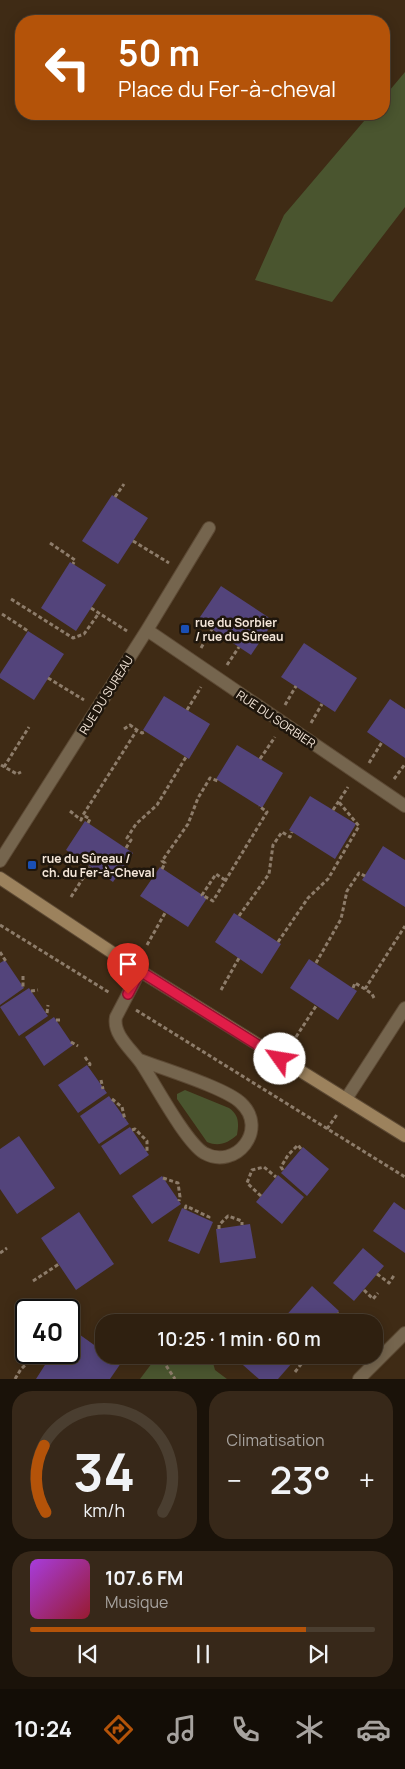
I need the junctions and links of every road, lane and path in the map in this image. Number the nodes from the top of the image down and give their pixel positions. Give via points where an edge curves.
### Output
1 (124, 484) dead end
2 (115, 497) dead end
3 (209, 528) dead end
4 (133, 541) dead end
5 (50, 543) dead end
6 (170, 563) dead end
7 (73, 564) dead end
8 (12, 599) dead end
9 (91, 608) dead end
10 (99, 613) junction
11 (2, 614) dead end
12 (212, 629) dead end
13 (28, 630) dead end
14 (147, 630) junction
15 (128, 631) dead end
16 (238, 647) dead end
17 (199, 650) dead end
18 (225, 668) dead end
19 (48, 678) dead end
20 (296, 686) dead end
21 (201, 687) dead end
22 (84, 700) dead end
23 (322, 704) dead end
24 (284, 707) dead end
25 (187, 710) dead end
26 (310, 725) dead end
27 (29, 727) dead end
28 (124, 729) dead end
29 (137, 730) junction
30 (145, 732) dead end
31 (275, 737) dead end
32 (382, 742) dead end
33 (186, 757) dead end
34 (260, 759) dead end
35 (368, 764) dead end
36 (405, 764) edge
37 (3, 766) edge
38 (21, 772) dead end
39 (218, 781) dead end
40 (393, 781) dead end
41 (348, 787) dead end
42 (338, 801) junction
43 (259, 806) dead end
44 (405, 806) edge
45 (333, 810) dead end
46 (70, 811) dead end
47 (84, 815) junction
48 (88, 823) dead end
49 (292, 832) dead end
50 (126, 848) dead end
51 (0, 861) edge
52 (90, 867) dead end
53 (162, 869) dead end
54 (365, 876) dead end
55 (0, 878) edge
56 (225, 880) junction
57 (71, 897) dead end
58 (166, 913) dead end
59 (239, 916) dead end
60 (0, 925) edge
61 (405, 926) edge
62 (278, 942) dead end
63 (147, 945) dead end
64 (0, 952) edge
65 (239, 958) dead end
66 (7, 963) dead end
67 (316, 963) dead end
68 (140, 971) junction
69 (23, 976) dead end
70 (23, 986) dead end
71 (353, 988) dead end
72 (365, 988) junction
73 (38, 990) dead end
74 (221, 990) dead end
75 (31, 991) dead end
76 (110, 993) dead end
77 (374, 998) dead end
78 (48, 1005) dead end
79 (316, 1006) dead end
80 (405, 1008) edge
81 (135, 1009) dead end
82 (47, 1013) dead end
83 (56, 1020) dead end
84 (61, 1020) dead end
85 (296, 1037) dead end
86 (71, 1042) dead end
87 (78, 1046) dead end
88 (85, 1057) dead end
89 (140, 1060) junction
90 (90, 1068) dead end
91 (101, 1080) dead end
92 (103, 1089) dead end
93 (112, 1099) dead end
94 (346, 1099) junction
95 (334, 1119) dead end
96 (125, 1120) dead end
97 (328, 1129) junction
98 (132, 1130) dead end
99 (405, 1136) edge
100 (301, 1149) dead end
101 (147, 1152) dead end
102 (283, 1170) dead end
103 (276, 1177) dead end
104 (405, 1177) edge
105 (163, 1178) dead end
106 (261, 1196) dead end
107 (178, 1201) dead end
108 (185, 1210) dead end
109 (208, 1220) dead end
110 (242, 1225) dead end
111 (218, 1229) dead end
112 (7, 1248) dead end
113 (0, 1253) edge
114 (59, 1264) dead end
115 (378, 1274) dead end
116 (395, 1274) dead end
117 (33, 1281) dead end
118 (364, 1290) dead end
119 (378, 1293) dead end
120 (405, 1333) edge
121 (26, 1364) edge
122 (165, 1364) edge
123 (301, 1364) edge
124 (295, 1372) dead end
125 (15, 1379) edge
126 (175, 1379) edge
127 (359, 1379) edge

1 - 2 path
3 - 14 street, RUE DU SUREAU
4 - 6 path
5 - 7 path via 76,560
8 - 10 path via 73,638 84,634
9 - 10 path
10 - 15 path
11 - 13 path
12 - 17 path
14 - 44 street, RUE DU SORBIER
14 - 51 street, RUE DU SUREAU
16 - 18 path
19 - 22 path
20 - 24 path
21 - 25 path
23 - 26 path
27 - 37 path
28 - 29 path via 130,725
29 - 30 path
29 - 47 path
31 - 34 path
32 - 35 path
33 - 50 path via 157,805 136,824 127,838 131,840
36 - 40 path
37 - 38 path via 17,774
39 - 53 path via 210,778 188,824 162,862 165,863
41 - 42 path
42 - 45 path
42 - 62 path via 359,826 328,880 308,898
43 - 56 path via 267,812
46 - 47 path via 81,820
47 - 48 path via 90,819
49 - 59 path via 290,837 282,832 273,845 269,874
52 - 57 path
54 - 67 path via 359,872 347,891 341,919
55 - 68 street
56 - 56 path via 213,901 202,895 216,874
58 - 63 path
60 - 76 path
61 - 72 path
64 - 66 path
65 - 74 path
68 - 89 street via 116,1021 120,1034
68 - 94 street
69 - 70 path
71 - 72 path via 355,983
72 - 77 path
73 - 75 path
78 - 82 path
79 - 85 path
80 - 94 street
81 - 97 path
83 - 84 path
86 - 87 path
88 - 90 path
89 - 89 street via 169,1110 198,1148 214,1157 239,1151 248,1143 250,1118 240,1102
91 - 92 path
93 - 96 path via 122,1107
94 - 99 street
95 - 97 path
97 - 104 path
98 - 101 path via 136,1128 147,1141
100 - 102 path via 298,1145 288,1155 281,1167
103 - 106 path via 264,1167 252,1170 247,1183
105 - 107 path via 178,1183
108 - 109 path via 186,1206 209,1217
110 - 111 path via 242,1221 228,1216 218,1224
112 - 113 path
114 - 117 path
115 - 116 path via 388,1283
118 - 119 path via 373,1299
120 - 127 street
121 - 125 path
122 - 126 path
123 - 124 path

